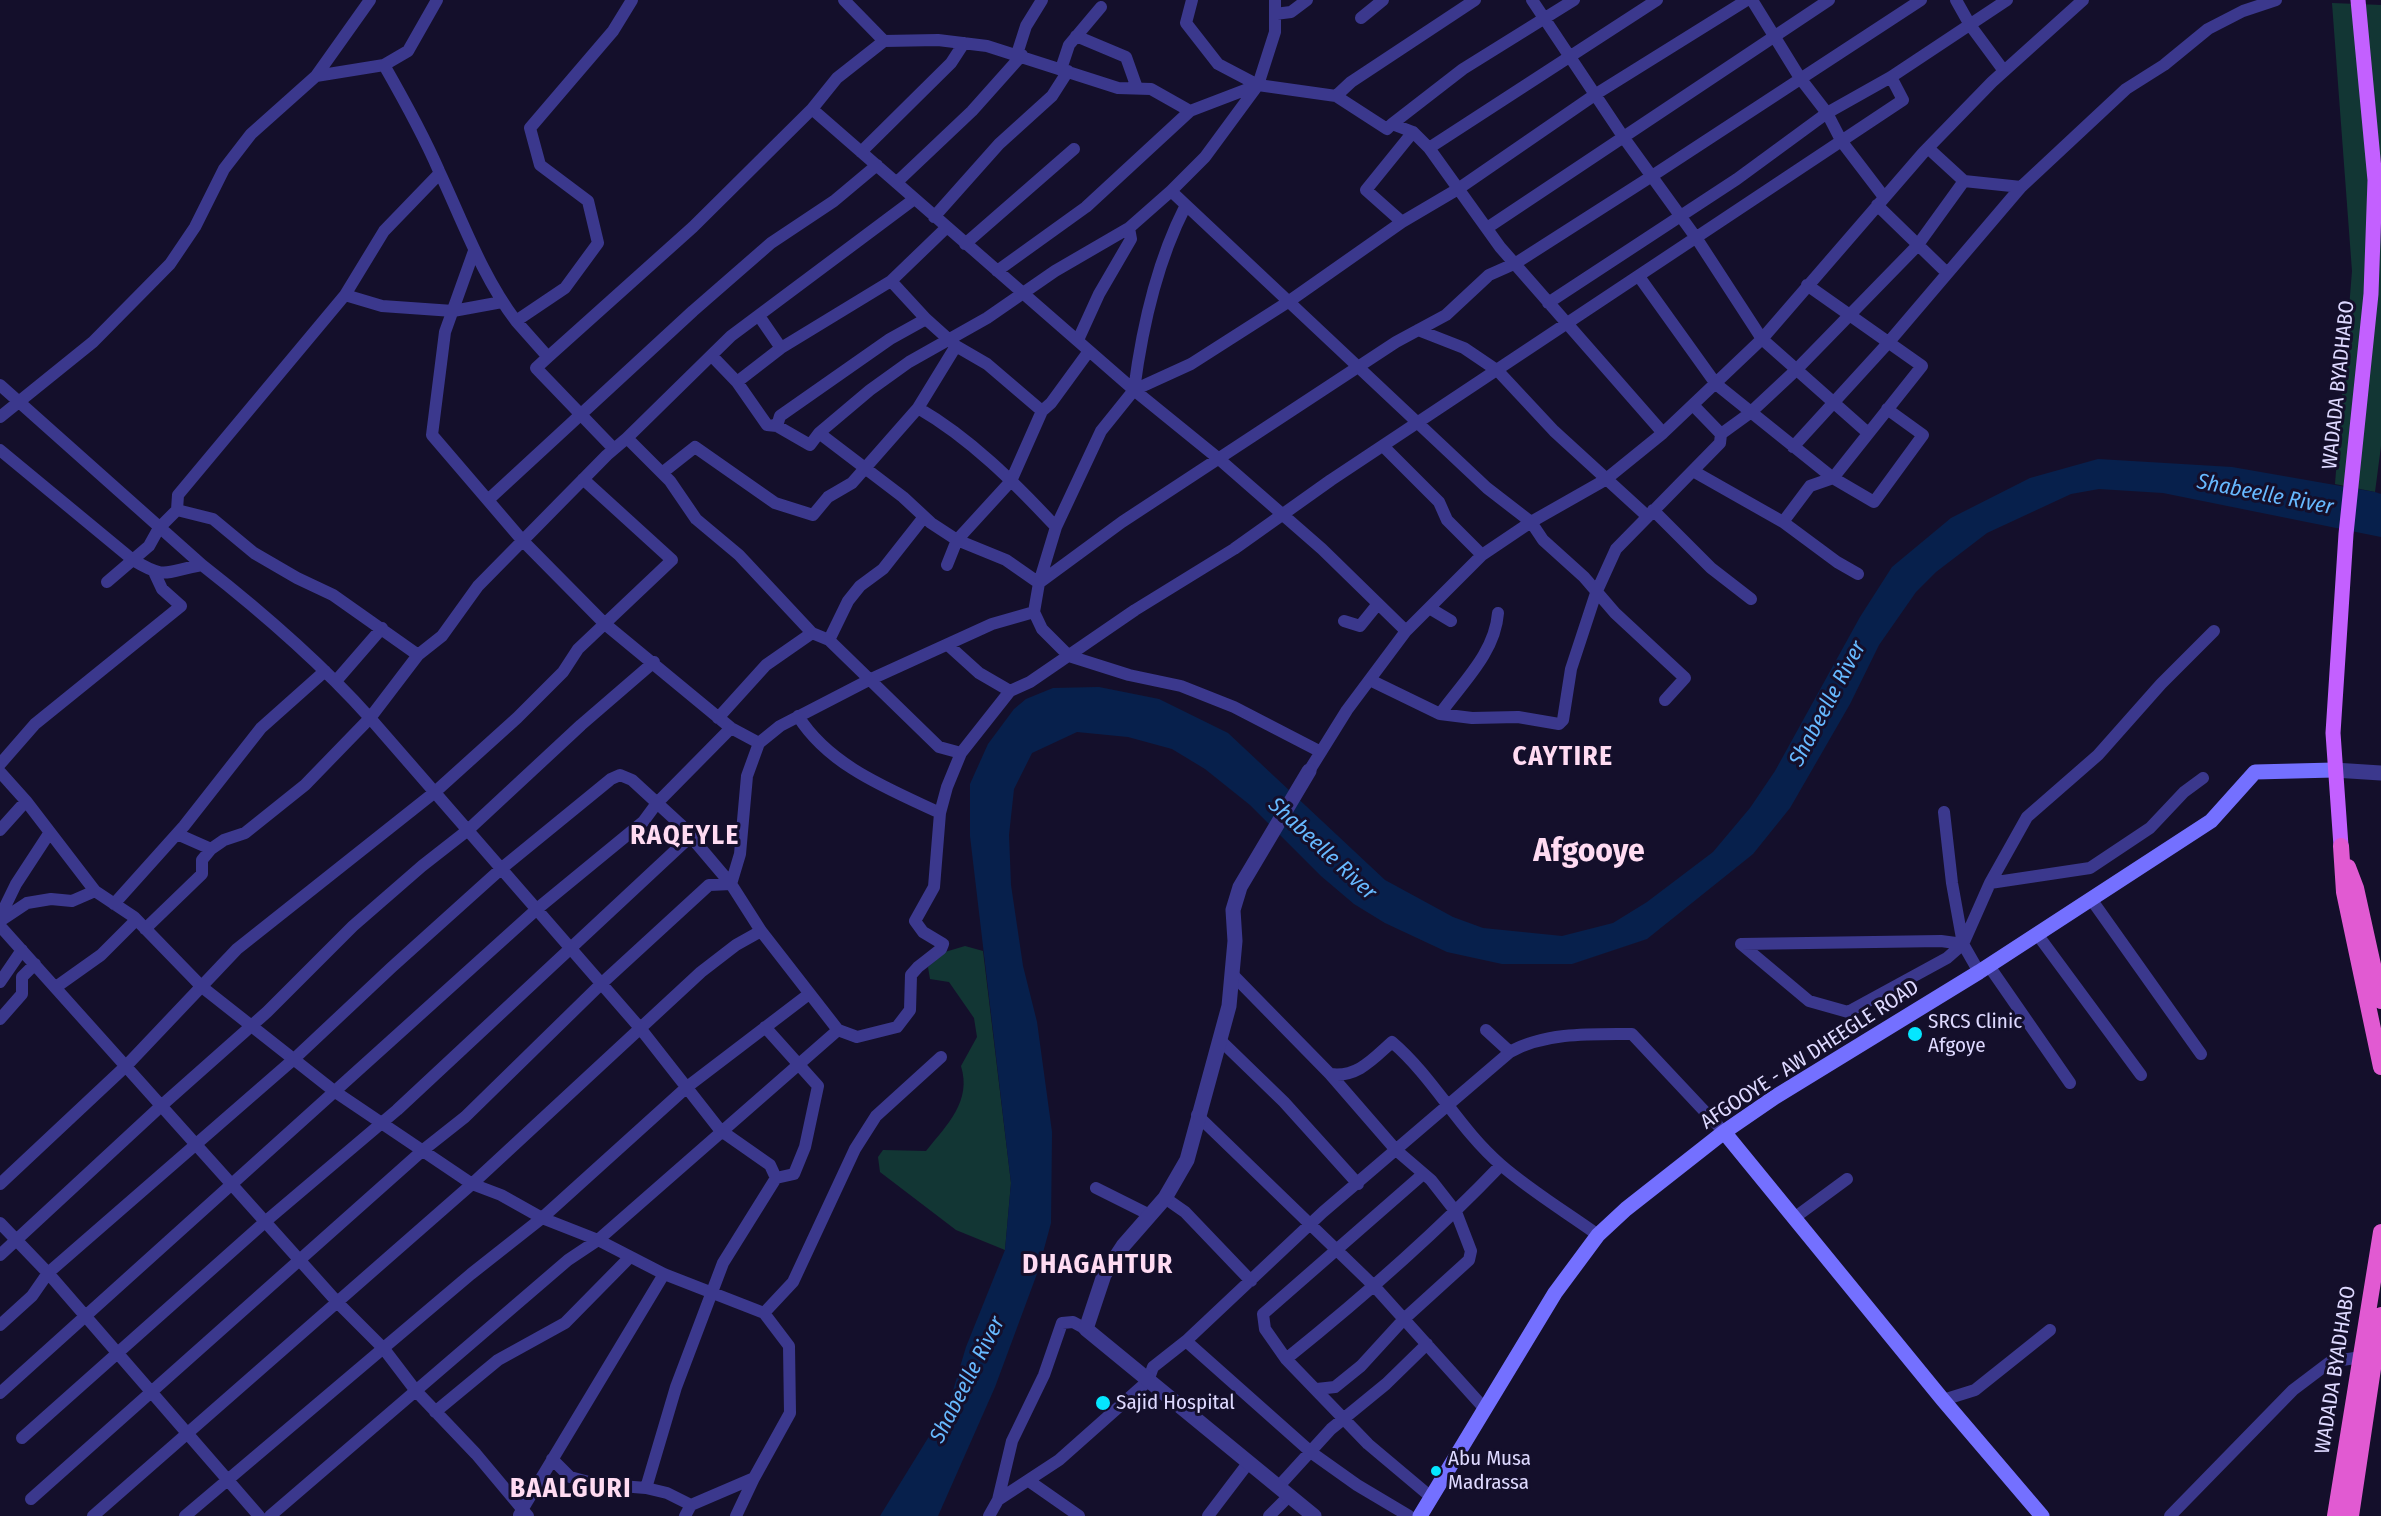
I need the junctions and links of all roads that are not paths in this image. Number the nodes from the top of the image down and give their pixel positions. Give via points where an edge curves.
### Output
1 (370, 0) edge
2 (437, 0) edge
3 (632, 0) edge
4 (844, 0) edge
5 (1042, 0) edge
6 (1192, 0) edge
7 (1275, 0) edge
8 (1307, 0) edge
9 (1383, 0) edge
10 (1475, 0) edge
11 (1532, 0) edge
12 (1574, 0) edge
13 (1657, 0) edge
14 (1747, 0) edge
15 (1752, 0) edge
16 (1829, 0) edge
17 (1921, 0) edge
18 (1956, 0) edge
19 (2007, 0) edge
20 (2083, 0) edge
21 (2276, 0) edge
22 (2358, 0) edge
23 (1101, 7) dead end
24 (1275, 14) junction
25 (1361, 18) dead end
26 (1545, 19) junction
27 (1970, 25) junction
28 (1076, 36) junction
29 (1772, 36) junction
30 (884, 41) junction
31 (963, 43) junction
32 (1019, 55) junction
33 (1571, 56) junction
34 (384, 65) junction
35 (1064, 70) junction
36 (2004, 71) junction
37 (316, 76) junction
38 (1800, 78) junction
39 (1891, 78) junction
40 (1258, 85) junction
41 (1137, 88) junction
42 (1596, 94) junction
43 (1336, 96) junction
44 (812, 109) junction
45 (1190, 111) junction
46 (1827, 113) junction
47 (1392, 124) junction
48 (1413, 132) junction
49 (1624, 138) junction
50 (1842, 141) junction
51 (1430, 148) junction
52 (1928, 148) junction
53 (1074, 149) dead end
54 (861, 152) junction
55 (877, 165) junction
56 (440, 172) junction
57 (1652, 176) junction
58 (1964, 181) junction
59 (897, 182) junction
60 (2021, 187) junction
61 (1458, 189) junction
62 (1171, 190) junction
63 (914, 200) junction
64 (1881, 201) junction
65 (1185, 207) junction
66 (1679, 215) junction
67 (934, 217) junction
68 (1402, 222) junction
69 (946, 228) junction
70 (1129, 228) junction
71 (1487, 228) junction
72 (1697, 238) junction
73 (965, 244) junction
74 (1917, 246) junction
75 (474, 251) junction
76 (1516, 262) junction
77 (997, 271) junction
78 (1947, 273) junction
79 (1640, 278) junction
80 (891, 281) junction
81 (1807, 285) junction
82 (1024, 294) junction
83 (345, 295) junction
84 (502, 302) junction
85 (1287, 302) junction
86 (1548, 303) junction
87 (453, 311) junction
88 (759, 316) junction
89 (1849, 316) junction
90 (926, 319) junction
91 (516, 321) junction
92 (1567, 326) junction
93 (1418, 330) junction
94 (1762, 339) junction
95 (1078, 340) junction
96 (952, 342) junction
97 (1888, 343) junction
98 (782, 348) junction
99 (1089, 351) junction
100 (712, 356) junction
101 (548, 357) junction
102 (1358, 367) junction
103 (1796, 370) junction
104 (1498, 371) junction
105 (737, 382) junction
106 (1716, 384) junction
107 (0, 385) edge
108 (1134, 390) junction
109 (18, 403) junction
110 (1833, 403) junction
111 (1693, 405) junction
112 (918, 408) junction
113 (1887, 409) junction
114 (1042, 411) junction
115 (1750, 414) junction
116 (581, 415) junction
117 (0, 417) edge
118 (1418, 423) junction
119 (777, 426) junction
120 (819, 433) junction
121 (1663, 433) junction
122 (1868, 433) junction
123 (1721, 434) junction
124 (627, 438) junction
125 (1383, 446) junction
126 (1793, 447) junction
127 (614, 449) junction
128 (0, 450) edge
129 (1219, 459) junction
130 (865, 469) junction
131 (1693, 471) junction
132 (662, 473) junction
133 (1833, 478) junction
134 (583, 479) junction
135 (1605, 480) junction
136 (1011, 481) junction
137 (488, 500) junction
138 (177, 510) junction
139 (1650, 513) junction
140 (1284, 516) junction
141 (924, 517) junction
142 (1531, 522) junction
143 (1783, 522) junction
144 (1056, 527) junction
145 (159, 528) junction
146 (522, 540) junction
147 (957, 540) junction
148 (1482, 555) junction
149 (133, 560) junction
150 (202, 565) junction
151 (947, 565) dead end
152 (155, 574) junction
153 (1858, 574) dead end
154 (107, 582) dead end
155 (1039, 583) junction
156 (1596, 593) junction
157 (1751, 599) dead end
158 (1377, 604) junction
159 (1431, 609) junction
160 (1034, 612) junction
161 (1498, 613) dead end
162 (1344, 621) dead end
163 (1451, 621) dead end
164 (605, 624) junction
165 (382, 628) junction
166 (1406, 632) junction
167 (2214, 632) dead end
168 (812, 633) junction
169 (829, 640) junction
170 (948, 645) junction
171 (418, 655) junction
172 (1070, 656) junction
173 (654, 662) junction
174 (325, 671) junction
175 (869, 680) junction
176 (1370, 680) junction
177 (336, 681) junction
178 (1010, 691) junction
179 (1665, 700) dead end
180 (1440, 714) junction
181 (798, 716) junction
182 (370, 718) junction
183 (718, 718) junction
184 (731, 728) junction
185 (759, 743) junction
186 (1320, 752) junction
187 (961, 753) junction
188 (0, 764) edge
189 (2334, 770) junction
190 (1309, 771) joint
191 (0, 772) edge
192 (2381, 773) edge
193 (2203, 778) dead end
194 (435, 792) junction
195 (26, 801) junction
196 (657, 803) junction
197 (1944, 812) dead end
198 (940, 813) junction
199 (0, 830) edge
200 (468, 830) junction
201 (50, 832) junction
202 (177, 834) junction
203 (691, 836) junction
204 (2341, 846) junction
205 (211, 849) junction
206 (502, 868) junction
207 (1990, 883) junction
208 (731, 884) junction
209 (95, 891) junction
210 (2091, 899) junction
211 (114, 904) junction
212 (537, 909) junction
213 (0, 919) edge
214 (141, 924) junction
215 (0, 926) edge
216 (761, 931) junction
217 (2037, 934) junction
218 (1963, 944) junction
219 (569, 947) junction
220 (22, 950) junction
221 (35, 964) junction
222 (1984, 969) junction
223 (1233, 975) junction
224 (0, 982) edge
225 (600, 985) junction
226 (56, 987) junction
227 (202, 987) junction
228 (809, 994) junction
229 (2381, 1001) edge
230 (0, 1019) edge
231 (249, 1026) junction
232 (765, 1027) junction
233 (640, 1028) junction
234 (838, 1030) junction
235 (1486, 1030) dead end
236 (1220, 1040) junction
237 (1510, 1052) junction
238 (2201, 1054) dead end
239 (941, 1057) dead end
240 (294, 1059) junction
241 (127, 1065) junction
242 (799, 1065) junction
243 (2381, 1067) edge
244 (1330, 1074) junction
245 (2141, 1075) dead end
246 (2070, 1083) dead end
247 (687, 1087) junction
248 (334, 1091) junction
249 (161, 1106) junction
250 (1447, 1106) junction
251 (1197, 1115) junction
252 (380, 1122) junction
253 (720, 1130) junction
254 (1724, 1132) junction
255 (198, 1145) junction
256 (1396, 1150) junction
257 (422, 1151) junction
258 (1501, 1165) junction
259 (1422, 1174) junction
260 (776, 1178) junction
261 (1847, 1179) dead end
262 (0, 1184) edge
263 (231, 1184) junction
264 (472, 1184) junction
265 (1358, 1184) junction
266 (1096, 1188) dead end
267 (1166, 1198) junction
268 (1456, 1212) junction
269 (1150, 1215) junction
270 (542, 1218) junction
271 (1794, 1218) junction
272 (266, 1221) junction
273 (0, 1223) edge
274 (1311, 1224) junction
275 (2381, 1232) edge
276 (1598, 1235) junction
277 (17, 1239) junction
278 (598, 1240) junction
279 (1337, 1249) junction
280 (0, 1254) edge
281 (629, 1258) junction
282 (300, 1260) junction
283 (48, 1273) junction
284 (664, 1274) junction
285 (1251, 1281) junction
286 (1375, 1287) junction
287 (712, 1292) junction
288 (338, 1303) junction
289 (764, 1313) junction
290 (84, 1315) junction
291 (2381, 1315) edge
292 (1404, 1319) junction
293 (0, 1325) edge
294 (1086, 1329) junction
295 (2050, 1330) dead end
296 (1186, 1341) junction
297 (1427, 1344) junction
298 (384, 1349) junction
299 (116, 1354) junction
300 (2361, 1357) junction
301 (1286, 1359) junction
302 (1148, 1381) junction
303 (1317, 1389) junction
304 (150, 1390) junction
305 (416, 1391) junction
306 (0, 1393) edge
307 (1943, 1400) junction
308 (1484, 1408) junction
309 (435, 1412) junction
310 (1345, 1417) junction
311 (188, 1433) junction
312 (22, 1438) dead end
313 (1312, 1452) junction
314 (552, 1459) junction
315 (1249, 1462) junction
316 (754, 1478) junction
317 (228, 1479) junction
318 (1029, 1481) junction
319 (646, 1488) junction
320 (1284, 1491) junction
321 (1431, 1497) junction
322 (31, 1499) dead end
323 (998, 1500) junction
324 (688, 1511) edge
325 (523, 1514) edge
326 (93, 1516) edge
327 (185, 1516) edge
328 (259, 1516) edge
329 (270, 1516) edge
330 (736, 1516) edge
331 (989, 1516) edge
332 (1079, 1516) edge
333 (1208, 1516) edge
334 (1269, 1516) edge
335 (1314, 1516) edge
336 (1409, 1516) edge
337 (1420, 1516) edge
338 (2042, 1516) edge
339 (2170, 1516) edge
340 (2335, 1516) edge
341 (2351, 1516) edge

1 - 37 street
2 - 34 street via 408,51
3 - 91 street via 613,31 530,128 540,165 588,201 598,243 565,288
4 - 30 street
5 - 32 street via 1026,26
6 - 40 street via 1186,23 1218,64
7 - 24 street
8 - 24 street via 1291,12
9 - 25 street
10 - 43 street
11 - 26 street
12 - 26 street
13 - 33 street
14 - 42 street
15 - 29 street
16 - 29 street
17 - 38 street
18 - 27 street
19 - 27 street
20 - 36 street
21 - 60 street via 2208,29 2164,66 2126,90
22 - 189 main road, WADADA BYADHABO via 2375,180 2372,294 2346,534
23 - 28 street
24 - 40 street via 1275,32
26 - 33 street
26 - 47 street via 1463,69
27 - 36 street
27 - 39 street
28 - 35 street via 1069,45
28 - 41 street via 1126,57
29 - 38 street
29 - 49 street
30 - 31 street
30 - 44 street via 837,78
31 - 32 street
31 - 54 street via 951,63
32 - 35 street
32 - 59 street via 972,111
33 - 42 street
33 - 51 street
34 - 37 street
34 - 56 street
35 - 41 street via 1118,88
35 - 67 street via 1052,96 999,144
36 - 52 street
37 - 109 street via 281,105 224,169 195,227 170,264 93,342
38 - 46 street
38 - 57 street
39 - 46 street
39 - 50 street via 1903,100
40 - 43 street
40 - 45 street
40 - 62 street via 1205,156
41 - 45 street via 1151,89
42 - 49 street
42 - 61 street
43 - 47 street via 1387,129
44 - 54 street
44 - 101 street via 693,226
45 - 77 street via 1086,207
46 - 50 street
46 - 66 street via 1737,179
47 - 48 street
48 - 51 street
48 - 68 street via 1366,190
49 - 57 street
49 - 71 street
50 - 64 street
50 - 72 street
51 - 61 street
52 - 58 street
52 - 64 street
53 - 73 street
54 - 55 street
55 - 59 street
55 - 116 street via 834,201 771,243
56 - 75 street
56 - 83 street via 384,231
57 - 66 street
57 - 76 street
58 - 60 street
58 - 74 street
59 - 63 street
60 - 78 street
61 - 68 street
61 - 71 street
62 - 65 street
62 - 70 street
63 - 67 street
63 - 88 street
64 - 74 street
64 - 81 street
65 - 85 street
65 - 108 street via 1169,238 1138,357
66 - 72 street
66 - 86 street
67 - 69 street
68 - 85 street
69 - 73 street
69 - 80 street
70 - 82 street
70 - 95 street via 1131,239
71 - 76 street
72 - 79 street
72 - 94 street
73 - 77 street
74 - 78 street
74 - 89 street
75 - 84 street
75 - 87 street
76 - 86 street
76 - 93 street via 1489,275 1446,315
77 - 82 street
78 - 97 street
79 - 92 street
79 - 106 street
80 - 90 street
80 - 98 street
81 - 89 street
81 - 94 street
82 - 95 street
82 - 96 street
83 - 87 street via 382,306
83 - 138 street via 178,495
84 - 87 street
84 - 91 street
85 - 102 street
85 - 108 street via 1191,364
86 - 92 street
87 - 137 street via 445,332 432,435
88 - 98 street
88 - 100 street
89 - 97 street
89 - 103 street
90 - 96 street
90 - 119 street via 890,339 780,417
91 - 101 street
92 - 104 street
92 - 121 street
93 - 102 street
93 - 104 street via 1464,348
94 - 103 street
94 - 106 street
95 - 99 street
96 - 112 street
96 - 114 street via 987,364
96 - 120 street via 870,390
97 - 110 street
97 - 113 street via 1922,366
98 - 105 street
99 - 108 street
99 - 114 street
100 - 105 street
100 - 124 street
101 - 116 street via 536,368
102 - 118 street
102 - 129 street
103 - 110 street
103 - 115 street
104 - 118 street
104 - 135 street
105 - 119 street via 766,425
106 - 111 street
106 - 115 street
107 - 109 street
108 - 129 street
108 - 144 street via 1101,431
109 - 117 street
109 - 145 street
110 - 122 street
110 - 126 street
111 - 121 street
111 - 123 street
112 - 130 street
112 - 136 street via 945,423
113 - 122 street
113 - 133 street via 1923,435 1874,502
114 - 136 street
115 - 123 street
115 - 126 street
116 - 127 street
116 - 137 street
118 - 125 street
118 - 142 street
119 - 120 street via 810,445
120 - 130 street
121 - 135 street
122 - 133 street
123 - 131 street via 1720,443
124 - 127 street
124 - 132 street
125 - 140 street
125 - 148 street via 1439,502 1447,520
126 - 133 street
127 - 134 street
128 - 149 street
129 - 140 street
129 - 155 street via 1122,522
130 - 132 street via 852,483 828,496 813,515 776,503 695,447
130 - 141 street
131 - 139 street
131 - 143 street
132 - 168 street via 696,519 739,555
133 - 143 street via 1810,486
134 - 146 street
134 - 164 street via 672,560
135 - 139 street
135 - 142 street
136 - 144 street
136 - 147 street
137 - 146 street
138 - 145 street
138 - 165 street via 213,519 254,553 333,595
139 - 156 street via 1616,549
139 - 157 street
140 - 158 street
140 - 172 street
141 - 147 street
141 - 169 street via 883,569 848,601
142 - 148 street
142 - 156 street via 1543,540
143 - 153 street
144 - 155 street
145 - 149 street via 149,546
145 - 150 street
146 - 164 street
146 - 171 street via 478,586 442,636
147 - 151 street
147 - 155 street via 1006,560
148 - 159 street
149 - 152 street
149 - 154 street
150 - 152 street
150 - 174 street via 270,618
152 - 188 street via 162,589 181,606 35,724
155 - 160 street
156 - 179 street via 1685,678
156 - 180 street via 1571,669 1563,720 1559,724 1518,717
158 - 162 street via 1360,626
158 - 166 street
159 - 163 street
159 - 166 street
160 - 170 street via 992,624
160 - 172 street via 1042,629
161 - 180 street via 1484,657
164 - 173 street
164 - 194 street via 517,718
165 - 171 street
165 - 177 street
166 - 176 street
167 - 207 street via 2098,755 2027,817
168 - 169 street
168 - 183 street via 766,665
169 - 175 street
170 - 175 street
170 - 178 street via 979,674
171 - 182 street
172 - 178 street
172 - 186 street via 1191,690 1234,707
173 - 183 street
173 - 200 street
174 - 177 street
174 - 202 street via 261,729
175 - 181 street
175 - 187 street via 939,747
176 - 180 street
176 - 186 street
177 - 182 street
178 - 187 street
181 - 185 street
181 - 198 street via 811,736 867,778
182 - 194 street
182 - 205 street via 305,785 245,833
183 - 184 street
184 - 185 street
184 - 196 street
185 - 208 street via 747,776 740,854
186 - 190 street
187 - 198 street
189 - 192 street
189 - 204 main road, WADADA BYADHABO
189 - 210 main road, AFGOOYE - AW DHEEGLE ROAD via 2255,772 2211,820
190 - 223 street via 1240,887 1233,910
191 - 195 street
193 - 207 street via 2150,828 2090,868
194 - 200 street
194 - 227 street via 237,949
195 - 199 street
195 - 201 street
196 - 203 street
196 - 206 street via 632,780 620,775
196 - 212 street via 643,822
197 - 218 street
198 - 234 street via 934,887 915,921 923,932 943,944 941,949 911,975 910,1010 897,1027 857,1037
200 - 206 street
200 - 231 street via 353,926
201 - 209 street
201 - 213 street via 16,884
202 - 205 street
202 - 211 street
203 - 208 street
203 - 219 street
204 - 229 highway, WADADA BYADHABO via 2356,888
204 - 243 highway, WADADA BYADHABO via 2344,892
205 - 214 street via 202,860 202,874
206 - 212 street
206 - 240 street
207 - 218 street
208 - 216 street
208 - 225 street via 709,885
209 - 211 street
209 - 213 street via 72,901 27,903
210 - 217 main road, AFGOOYE - AW DHEEGLE ROAD
210 - 238 street
211 - 214 street
212 - 219 street
212 - 248 street
214 - 226 street
214 - 227 street
215 - 220 street
216 - 228 street
216 - 233 street via 701,972
217 - 222 main road, AFGOOYE - AW DHEEGLE ROAD
217 - 245 street
218 - 218 street via 1941,941 1741,944 1809,1001 1848,1012 1947,958
218 - 222 street
219 - 225 street
219 - 252 street
220 - 221 street
220 - 224 street
221 - 226 street
221 - 230 street via 22,977 22,994
222 - 246 street
222 - 254 main road, AFGOOYE - AW DHEEGLE ROAD
223 - 236 street via 1230,1006
223 - 244 street
225 - 233 street
225 - 257 street via 465,1117
226 - 241 street
227 - 231 street
227 - 241 street
228 - 232 street
228 - 234 street
231 - 240 street
231 - 249 street
232 - 242 street
232 - 247 street
233 - 247 street
233 - 264 street
234 - 242 street
235 - 237 street
236 - 251 street
236 - 265 street via 1284,1102
237 - 250 street
237 - 254 street via 1524,1044 1549,1039 1632,1034
239 - 289 street via 876,1116 855,1149 793,1282
240 - 248 street
240 - 255 street
241 - 249 street
241 - 262 street
242 - 253 street
242 - 260 street via 818,1086 813,1116 794,1174
244 - 250 street via 1344,1076 1359,1071 1392,1042 1416,1063
244 - 256 street
247 - 253 street
247 - 270 street
248 - 252 street
248 - 263 street
249 - 255 street
249 - 277 street
250 - 256 street
250 - 258 street
251 - 267 street via 1187,1160
251 - 274 street
252 - 257 street
252 - 272 street
253 - 260 street via 770,1165
253 - 278 street
254 - 271 main road
254 - 276 main road, AFGOOYE - AW DHEEGLE ROAD
255 - 263 street
255 - 283 street
256 - 259 street
256 - 265 street
257 - 264 street
257 - 282 street
258 - 268 street
258 - 276 street
259 - 268 street
259 - 279 street
260 - 287 street via 723,1263
261 - 271 street
263 - 272 street
263 - 290 street
264 - 270 street
264 - 288 street
265 - 274 street
266 - 269 street
267 - 269 street
267 - 285 street via 1185,1212
268 - 286 street
268 - 292 street via 1471,1251 1469,1260
269 - 294 street via 1104,1275
270 - 278 street
270 - 298 street
271 - 307 main road
272 - 282 street
272 - 299 street
273 - 277 street
274 - 279 street
274 - 285 street
275 - 300 highway, WADADA BYADHABO
276 - 308 main road, AFGOOYE - AW DHEEGLE ROAD via 1555,1293
277 - 280 street
277 - 283 street
278 - 281 street
278 - 305 street via 568,1260
279 - 286 street
279 - 301 street via 1263,1314 1265,1329
281 - 284 street
281 - 309 street via 565,1323 498,1360
282 - 288 street
282 - 304 street
283 - 290 street
283 - 293 street via 32,1296
284 - 287 street
284 - 314 street
285 - 296 street
286 - 292 street
286 - 301 street
287 - 289 street
287 - 319 street via 676,1387
288 - 298 street
288 - 311 street
289 - 316 street via 789,1346 790,1413
290 - 299 street
290 - 306 street
291 - 341 highway, WADADA BYADHABO
292 - 297 street
292 - 303 street via 1361,1366 1335,1387
294 - 302 street
294 - 323 street via 1073,1322 1062,1323 1044,1375 1012,1441
295 - 307 street via 1975,1390
296 - 302 street via 1153,1367
296 - 313 street
297 - 308 street
297 - 310 street
298 - 305 street
298 - 317 street
299 - 304 street
299 - 312 street
300 - 339 street via 2330,1362 2293,1390
300 - 340 highway, WADADA BYADHABO
301 - 303 street
302 - 315 street
302 - 318 street via 1059,1460
303 - 310 street
304 - 311 street
304 - 322 street
305 - 309 street
305 - 329 street
307 - 338 main road
308 - 321 main road, AFGOOYE - AW DHEEGLE ROAD
309 - 325 street via 476,1454
310 - 313 street
310 - 321 street via 1368,1444
311 - 317 street
311 - 326 street
313 - 320 street
313 - 336 street
314 - 319 street via 570,1477 596,1484
314 - 325 street
315 - 320 street
315 - 333 street
316 - 324 street
316 - 330 street
317 - 327 street
317 - 328 street
318 - 323 street
318 - 332 street
319 - 324 street via 667,1493
320 - 334 street
320 - 335 street
321 - 337 main road, AFGOOYE - AW DHEEGLE ROAD
323 - 331 street

